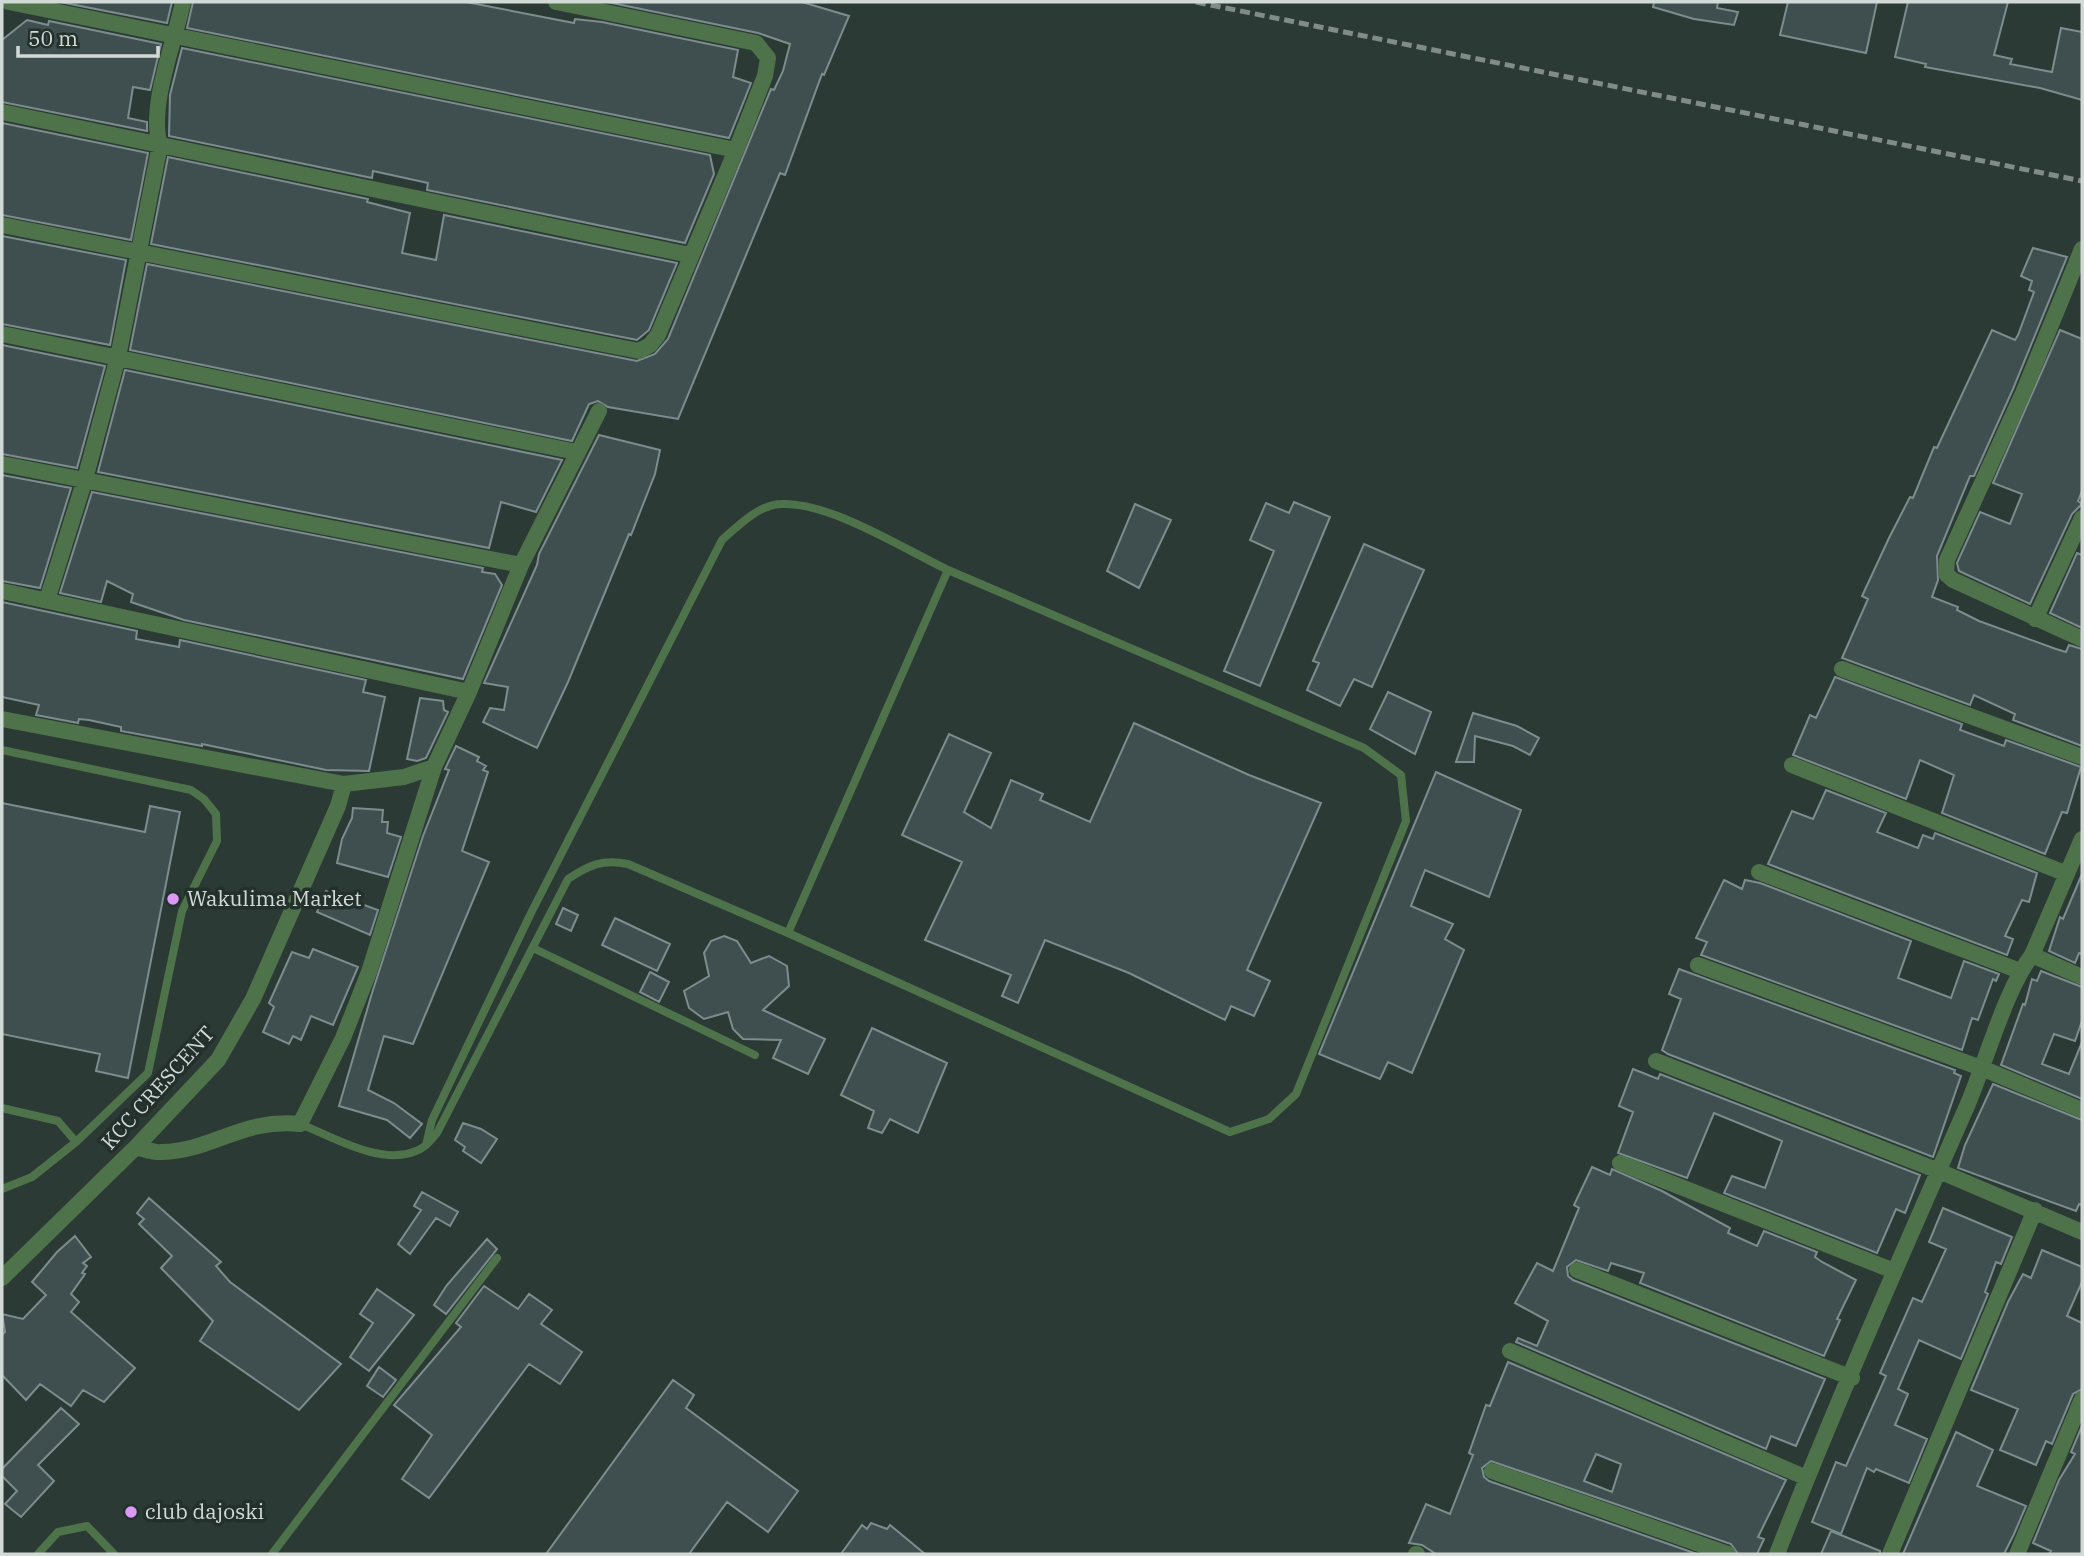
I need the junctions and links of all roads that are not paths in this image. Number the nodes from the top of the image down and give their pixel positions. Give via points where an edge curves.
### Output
1 (9, 2) edge
2 (183, 2) edge
3 (556, 2) edge
4 (176, 36) junction
5 (2, 112) edge
6 (160, 145) junction
7 (736, 150) junction
8 (2, 225) edge
9 (2082, 249) edge
10 (137, 253) junction
11 (690, 255) junction
12 (2, 334) edge
13 (118, 356) junction
14 (599, 411) dead end
15 (576, 452) junction
16 (2, 464) edge
17 (85, 479) junction
18 (2082, 517) edge
19 (521, 565) junction
20 (948, 570) junction
21 (2, 591) edge
22 (47, 600) junction
23 (2035, 619) junction
24 (2082, 639) edge
25 (1842, 669) dead end
26 (469, 692) junction
27 (2, 719) edge
28 (2, 750) edge
29 (2082, 757) edge
30 (1792, 765) dead end
31 (434, 767) junction
32 (344, 784) junction
33 (2082, 839) edge
34 (2074, 868) edge
35 (1759, 872) dead end
36 (788, 933) junction
37 (533, 948) junction
38 (2032, 956) junction
39 (1698, 965) dead end
40 (2020, 971) junction
41 (2082, 977) edge
42 (755, 1055) dead end
43 (1656, 1061) dead end
44 (1984, 1069) junction
45 (2, 1108) edge
46 (2082, 1110) edge
47 (300, 1124) junction
48 (76, 1142) junction
49 (426, 1145) junction
50 (135, 1147) junction
51 (1620, 1163) dead end
52 (1939, 1171) junction
53 (2, 1189) edge
54 (2035, 1210) junction
55 (2082, 1232) edge
56 (497, 1258) dead end
57 (1577, 1270) dead end
58 (1894, 1271) junction
59 (2, 1278) edge
60 (1510, 1351) dead end
61 (1852, 1378) junction
62 (2082, 1399) edge
63 (1492, 1471) dead end
64 (1807, 1478) junction
65 (38, 1554) edge
66 (114, 1554) edge
67 (272, 1554) edge
68 (1728, 1554) edge
69 (1777, 1554) edge
70 (1890, 1554) edge
71 (2017, 1554) edge

1 - 4 street
2 - 4 street
3 - 7 street via 756,43 768,58 765,76
4 - 6 street via 158,109 155,130
4 - 7 street
5 - 6 street
6 - 10 street
6 - 11 street
7 - 11 street
8 - 10 street
9 - 23 street via 1947,560 1945,574
10 - 11 street via 639,351 658,335
10 - 13 street
12 - 13 street
13 - 15 street
13 - 17 street
14 - 15 street
15 - 19 street
16 - 17 street
17 - 19 street
17 - 22 street
18 - 23 street
19 - 26 street
20 - 36 lane
20 - 36 lane via 1364,748 1401,775 1406,821 1296,1094 1269,1119 1230,1132
20 - 49 lane via 826,511 780,503 750,516 722,540 531,913 432,1120
21 - 22 street
22 - 26 street
23 - 24 street
25 - 29 street
26 - 31 street
27 - 32 street
28 - 48 lane via 191,790 210,805 218,825 213,850 182,911 148,1073
30 - 34 street
31 - 32 street via 404,777
31 - 47 street via 369,972 343,1038
32 - 50 street, KCC CRESCENT via 333,818 232,1040
33 - 34 street
34 - 38 street
35 - 40 street
36 - 37 lane via 628,864 610,861 589,865 568,879
37 - 42 lane
37 - 49 lane via 437,1133
38 - 40 street
38 - 41 street
39 - 44 street
40 - 44 street
43 - 52 street
44 - 46 street
44 - 52 street
45 - 48 lane via 58,1121
47 - 49 lane via 368,1151 400,1156
47 - 50 street via 252,1125 188,1149 160,1153
48 - 53 lane via 32,1177
50 - 59 street, KCC CRESCENT
51 - 58 street
52 - 54 street
52 - 58 street
54 - 55 street
54 - 70 street
56 - 67 lane
57 - 61 street
58 - 61 street
60 - 64 street
61 - 64 street
62 - 71 street
63 - 68 street
64 - 69 street
65 - 66 lane via 58,1532 87,1526

